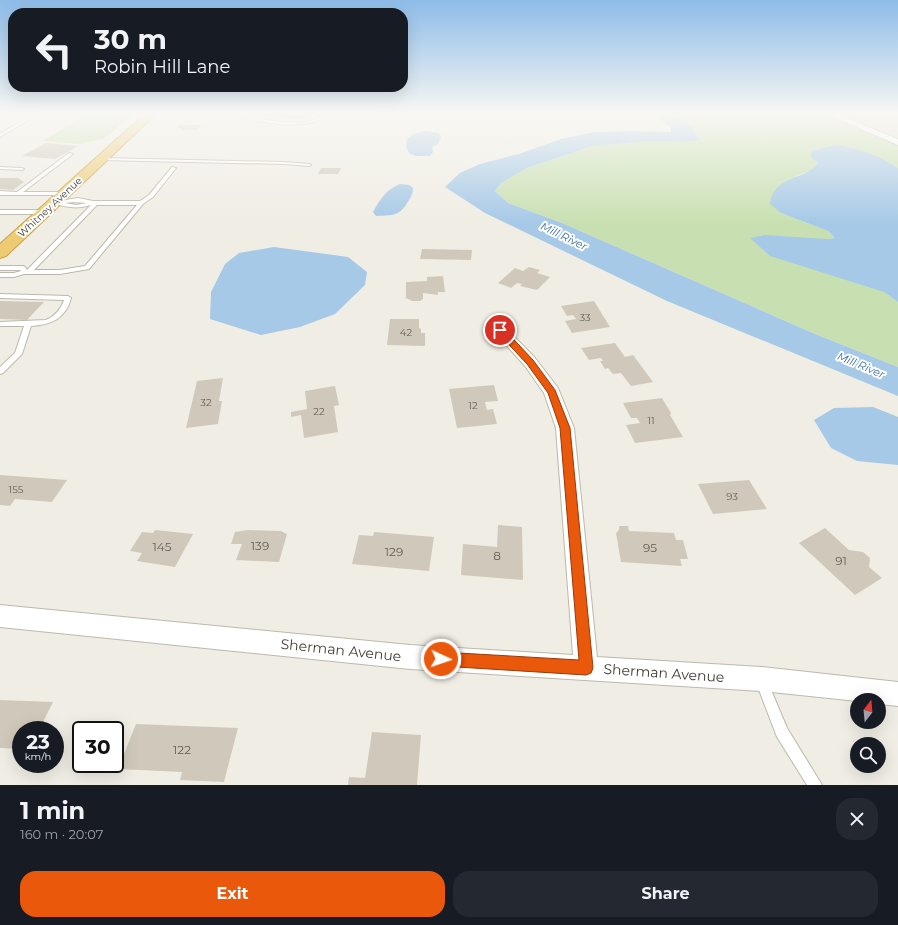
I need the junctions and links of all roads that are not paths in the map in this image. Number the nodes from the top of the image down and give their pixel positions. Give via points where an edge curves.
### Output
1 (112, 150) edge
2 (71, 154) dead end
3 (102, 159) junction
4 (309, 165) dead end
5 (0, 168) edge
6 (174, 168) dead end
7 (22, 169) dead end
8 (0, 193) edge
9 (17, 194) junction
10 (55, 203) junction
11 (94, 203) junction
12 (141, 203) junction
13 (0, 212) edge
14 (83, 216) junction
15 (90, 216) dead end
16 (121, 216) dead end
17 (130, 216) junction
18 (71, 228) junction
19 (79, 228) dead end
20 (111, 228) dead end
21 (120, 228) junction
22 (0, 253) edge
23 (0, 268) edge
24 (27, 272) junction
25 (0, 275) edge
26 (0, 296) edge
27 (28, 323) junction
28 (2, 325) edge
29 (500, 330) dead end
30 (0, 371) edge
31 (0, 616) edge
32 (586, 668) junction
33 (761, 679) junction
34 (898, 694) edge
35 (815, 785) edge

1 - 3 highway, Whitney Avenue
2 - 9 lane
3 - 4 lane
3 - 10 highway, Whitney Avenue
5 - 7 lane
6 - 12 lane via 151,196
8 - 9 lane
9 - 10 lane
10 - 11 lane via 64,206
10 - 13 lane
10 - 22 highway, Whitney Avenue
11 - 12 lane
11 - 14 lane
12 - 17 lane
14 - 15 lane
14 - 18 lane
16 - 17 lane
17 - 21 lane
18 - 19 lane
18 - 24 lane
20 - 21 lane
21 - 24 lane via 87,268 60,272
23 - 24 lane via 23,268
24 - 25 lane via 14,276
26 - 27 lane via 68,298 68,303 49,322
27 - 28 lane
27 - 30 lane via 18,354
29 - 32 street via 530,362 552,392 565,428
31 - 32 street, Sherman Avenue via 410,657
32 - 33 street, Sherman Avenue
33 - 34 street, Sherman Avenue
33 - 35 lane via 782,732

